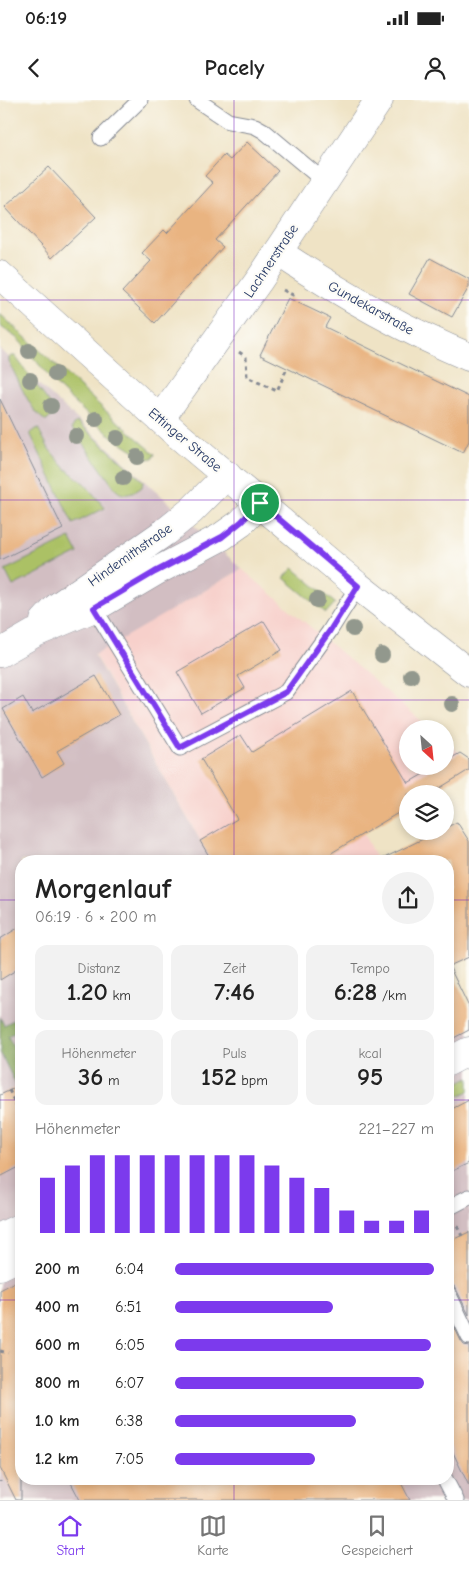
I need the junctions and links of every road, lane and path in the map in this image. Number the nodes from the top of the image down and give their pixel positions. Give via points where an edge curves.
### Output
1 (140, 100) edge
2 (197, 100) edge
3 (379, 100) edge
4 (101, 138) dead end
5 (325, 182) junction
6 (278, 252) junction
7 (0, 275) edge
8 (218, 337) junction
9 (469, 357) edge
10 (287, 368) dead end
11 (160, 419) junction
12 (226, 475) junction
13 (260, 503) junction
14 (358, 586) junction
15 (94, 608) junction
16 (32, 634) junction
17 (0, 653) edge
18 (469, 674) edge
19 (469, 1051) edge
20 (454, 1059) edge
21 (9, 1090) dead end
22 (15, 1103) edge
23 (469, 1197) edge
24 (454, 1205) edge
25 (463, 1223) dead end
26 (15, 1230) edge
27 (462, 1236) dead end
28 (0, 1237) edge
29 (15, 1259) edge
30 (0, 1266) edge
31 (454, 1305) edge
32 (469, 1336) edge
33 (0, 1352) edge
34 (8, 1352) dead end
35 (449, 1485) edge
36 (456, 1500) edge

1 - 4 lane
2 - 5 lane via 228,121 264,131
3 - 5 street, Lachnerstraße
5 - 6 street, Lachnerstraße
6 - 8 street, Lachnerstraße
6 - 9 street, Gundekarstraße via 389,320
7 - 11 street, Ettinger Straße
8 - 10 path via 246,357 247,377 277,391
8 - 11 street, Lachnerstraße
11 - 12 street, Ettinger Straße
12 - 13 street, Ettinger Straße
12 - 16 street, Hindemithstraße via 191,511 57,607
13 - 14 street, Ettinger Straße
13 - 15 street, Hindemithstraße via 222,537
14 - 15 lane via 286,692 180,748
14 - 18 street, Ettinger Straße
15 - 16 street, Hindemithstraße
16 - 17 street, Hindemithstraße
19 - 20 street
21 - 22 path
23 - 24 lane
25 - 27 path via 457,1226
26 - 28 street
29 - 30 street
31 - 32 lane
33 - 34 path
35 - 36 lane

